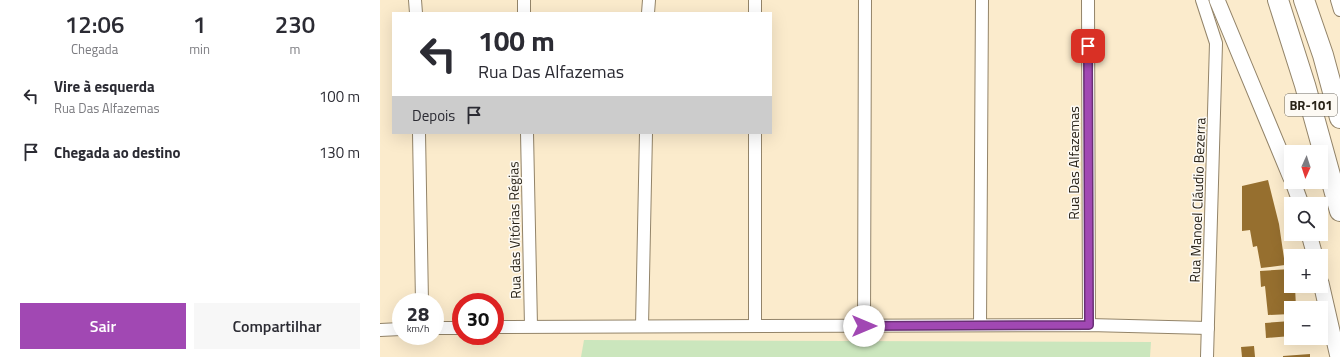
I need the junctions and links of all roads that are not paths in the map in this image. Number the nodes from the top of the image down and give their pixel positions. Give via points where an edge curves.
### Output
1 (415, 0) edge
2 (524, 0) edge
3 (649, 0) edge
4 (755, 0) edge
5 (865, 0) edge
6 (982, 0) edge
7 (1088, 0) edge
8 (1202, 0) edge
9 (1217, 0) edge
10 (1278, 0) edge
11 (1304, 0) edge
12 (1337, 0) edge
13 (1340, 10) edge
14 (416, 12) edge
15 (524, 12) edge
16 (648, 12) edge
17 (755, 12) edge
18 (1340, 118) edge
19 (418, 134) edge
20 (527, 134) edge
21 (646, 134) edge
22 (755, 134) edge
23 (1284, 161) edge
24 (1340, 211) edge
25 (422, 293) edge
26 (1323, 293) edge
27 (980, 325) junction
28 (1089, 325) junction
29 (531, 326) junction
30 (642, 326) junction
31 (755, 326) junction
32 (864, 326) junction
33 (504, 327) edge
34 (1208, 328) junction
35 (392, 329) edge
36 (380, 330) edge
37 (1207, 357) edge
38 (1338, 357) edge

1 - 14 street
2 - 15 street
3 - 16 street
4 - 17 street
5 - 32 street
6 - 27 street
7 - 28 street, Rua Das Alfazemas
8 - 34 street, Rua Manoel Cláudio Bezerra via 1216,43
9 - 23 street
10 - 24 highway, BR-101
11 - 18 highway, BR-101 via 1323,55
12 - 13 street
19 - 25 street
20 - 29 street, Rua das Vitórias Régias
21 - 30 street
22 - 31 street
26 - 38 street
27 - 28 street
27 - 32 street
28 - 34 street
29 - 30 street
29 - 33 street
30 - 31 street
31 - 32 street
34 - 37 street, Rua Manoel Cláudio Bezerra
35 - 36 street

